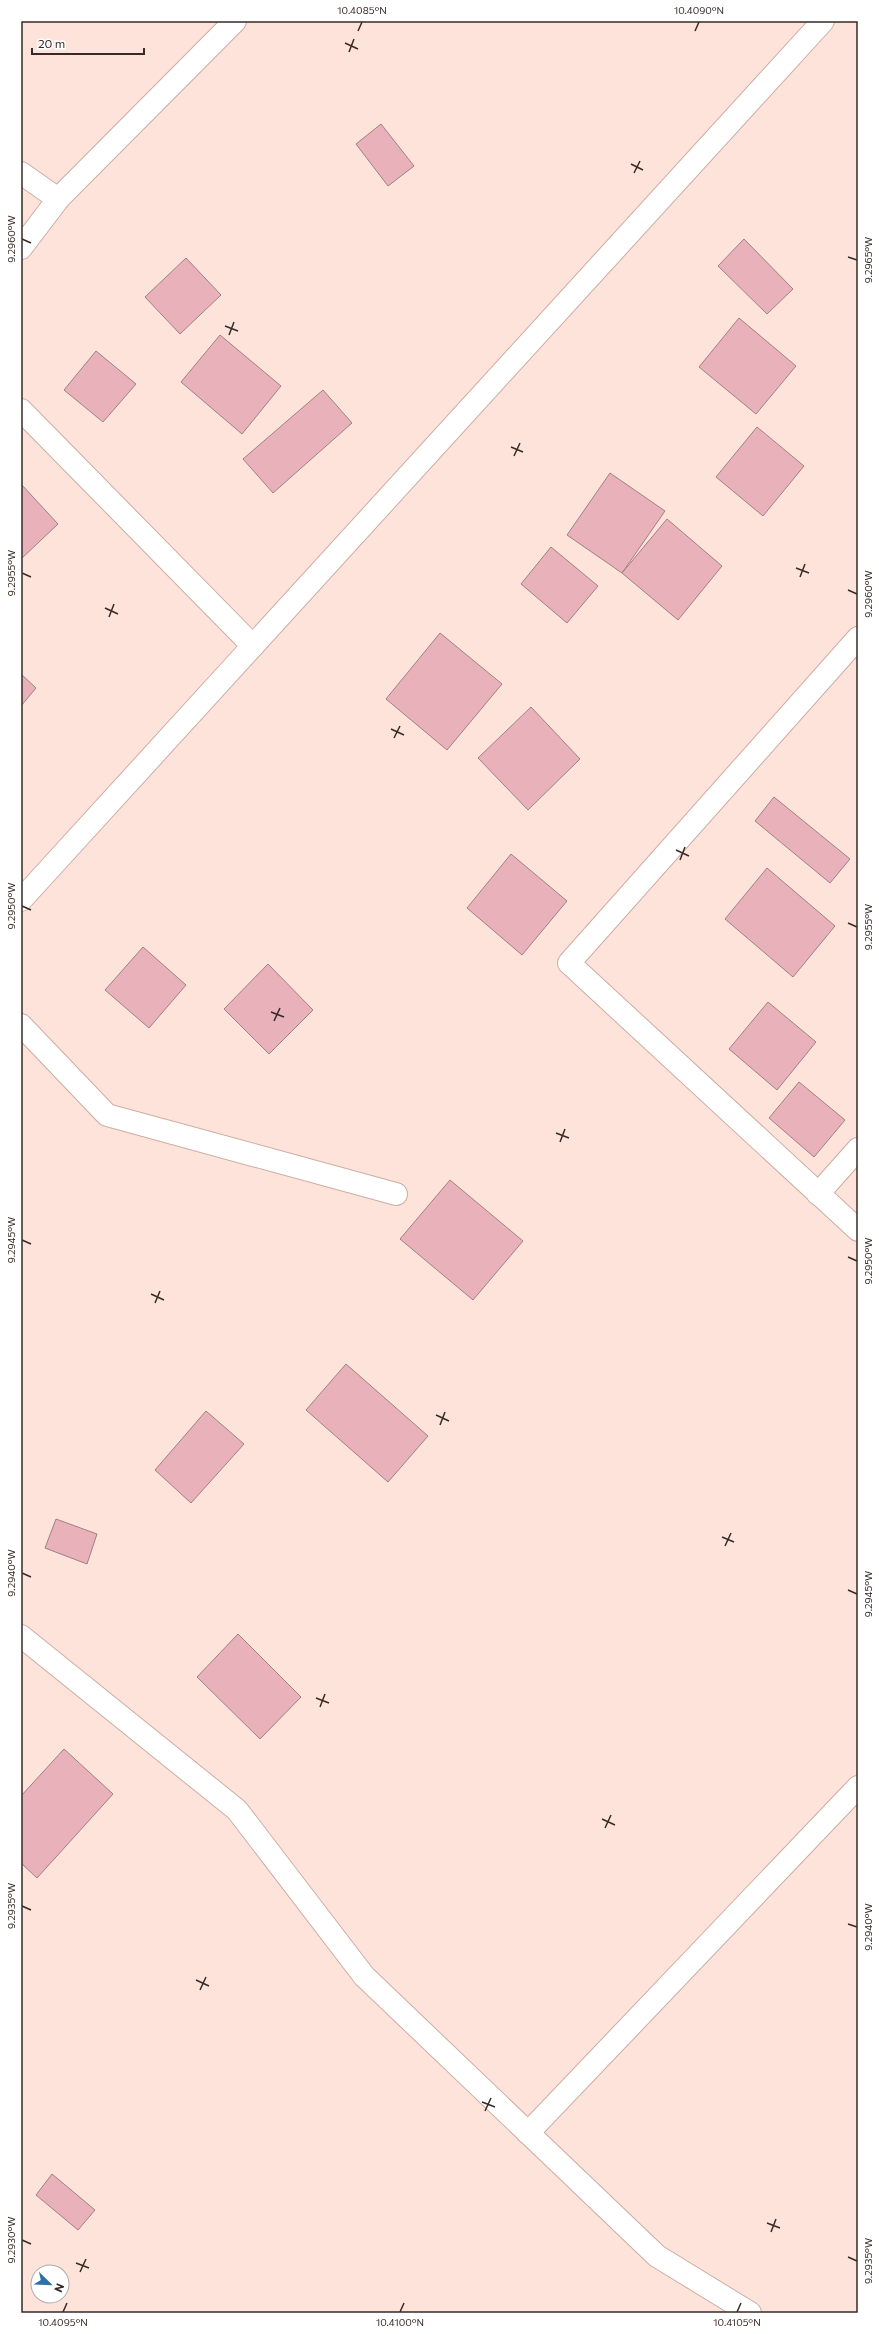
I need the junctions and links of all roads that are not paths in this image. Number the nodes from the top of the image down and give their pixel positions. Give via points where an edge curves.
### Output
1 (235, 21) edge
2 (823, 21) edge
3 (21, 173) edge
4 (58, 199) junction
5 (21, 248) edge
6 (21, 410) edge
7 (858, 638) edge
8 (253, 646) junction
9 (21, 900) edge
10 (21, 1025) edge
11 (858, 1149) edge
12 (396, 1194) dead end
13 (818, 1194) junction
14 (858, 1230) edge
15 (21, 1636) edge
16 (858, 1786) edge
17 (528, 2133) junction
18 (750, 2313) edge

1 - 4 street
2 - 8 street
3 - 4 street
4 - 5 street
6 - 8 street
7 - 13 street via 569,963
8 - 9 street
10 - 12 street via 108,1114
11 - 13 street
13 - 14 street
15 - 17 street via 237,1810 364,1976
16 - 17 street
17 - 18 street via 658,2256

